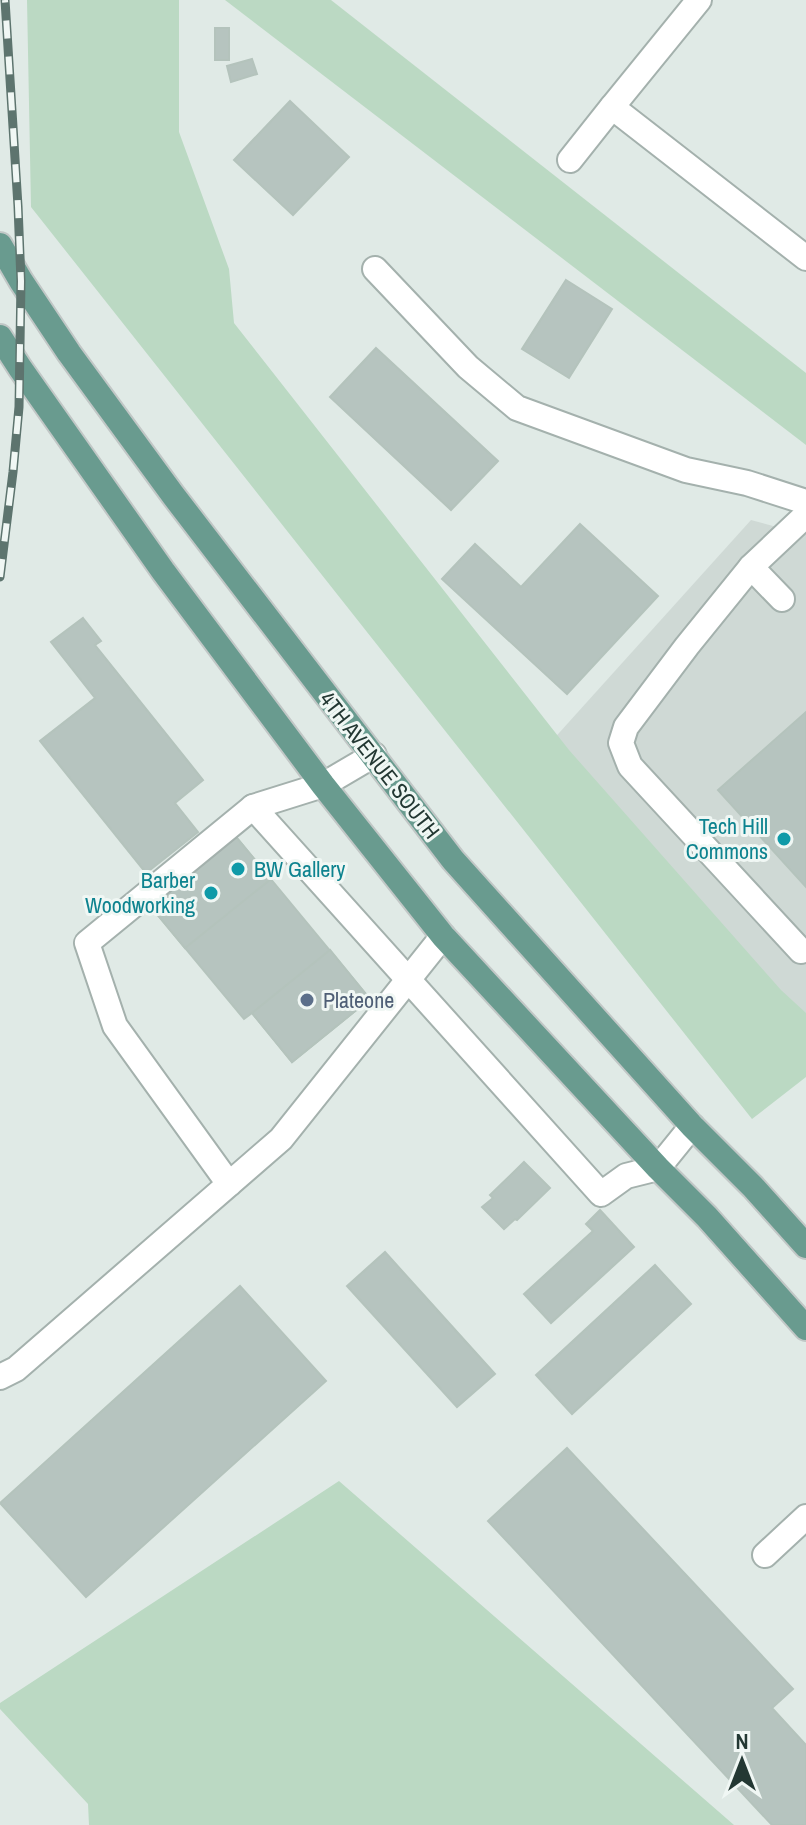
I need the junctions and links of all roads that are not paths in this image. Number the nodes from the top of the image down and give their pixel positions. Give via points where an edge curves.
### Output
1 (699, 0) edge
2 (612, 107) junction
3 (570, 160) dead end
4 (0, 245) edge
5 (806, 258) edge
6 (375, 269) dead end
7 (0, 337) edge
8 (10, 364) edge
9 (806, 502) edge
10 (806, 515) edge
11 (751, 567) junction
12 (782, 599) dead end
13 (374, 755) junction
14 (323, 785) junction
15 (253, 807) junction
16 (443, 936) junction
17 (801, 951) dead end
18 (408, 980) junction
19 (692, 1126) junction
20 (658, 1168) junction
21 (229, 1184) junction
22 (806, 1246) edge
23 (806, 1328) edge
24 (0, 1377) edge
25 (806, 1517) edge
26 (765, 1555) dead end

1 - 2 lane
2 - 3 lane
2 - 5 lane
4 - 13 main road, 4TH AVENUE SOUTH via 69,353 173,495
6 - 9 lane via 468,367 517,408 686,470
7 - 8 main road
8 - 14 main road
10 - 11 lane
11 - 12 lane
11 - 17 lane via 626,727 621,743 630,766
13 - 14 lane
13 - 19 main road, 4TH AVENUE SOUTH via 453,860
14 - 15 lane
14 - 16 main road
15 - 18 lane
15 - 21 lane via 87,943 115,1026
16 - 18 lane
16 - 20 main road
18 - 20 lane via 601,1194 626,1176
18 - 21 lane via 281,1139
19 - 20 lane
19 - 22 main road, 4TH AVENUE SOUTH
20 - 23 main road
21 - 24 lane via 16,1369
25 - 26 lane

